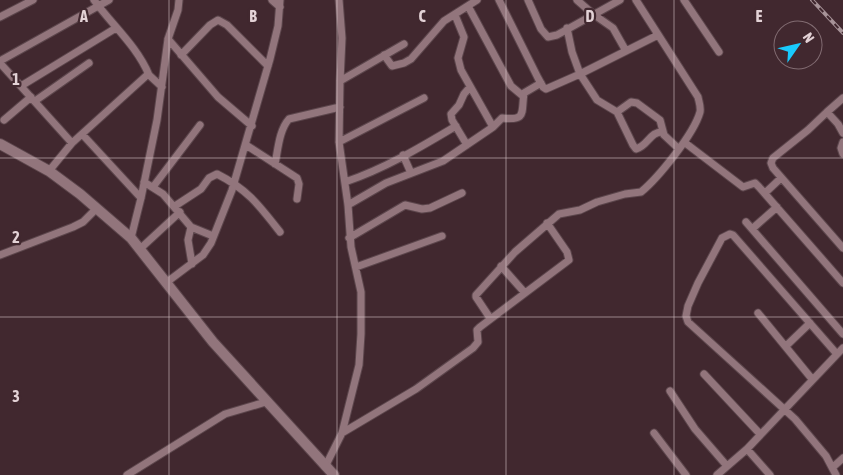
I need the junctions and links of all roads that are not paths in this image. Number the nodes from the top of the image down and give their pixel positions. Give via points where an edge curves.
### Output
1 (33, 0) edge
2 (94, 0) edge
3 (108, 0) edge
4 (180, 0) edge
5 (272, 0) edge
6 (339, 0) edge
7 (477, 0) edge
8 (499, 0) edge
9 (528, 0) edge
10 (577, 0) edge
11 (620, 0) edge
12 (636, 0) edge
13 (684, 0) edge
14 (280, 4) edge
15 (468, 6) junction
16 (99, 7) junction
17 (455, 14) junction
18 (593, 14) junction
19 (0, 17) edge
20 (116, 28) junction
21 (567, 28) junction
22 (658, 35) junction
23 (168, 39) junction
24 (404, 44) dead end
25 (626, 51) junction
26 (720, 52) dead end
27 (181, 55) junction
28 (384, 55) junction
29 (89, 63) dead end
30 (1, 66) edge
31 (268, 66) junction
32 (580, 74) junction
33 (149, 75) junction
34 (340, 81) junction
35 (541, 83) junction
36 (21, 86) junction
37 (162, 87) junction
38 (470, 87) junction
39 (523, 96) junction
40 (424, 98) dead end
41 (843, 98) edge
42 (33, 99) junction
43 (340, 107) junction
44 (617, 112) junction
45 (827, 112) junction
46 (4, 120) dead end
47 (841, 122) edge
48 (200, 125) dead end
49 (252, 126) junction
50 (456, 126) junction
51 (493, 127) junction
52 (663, 132) junction
53 (843, 133) edge
54 (82, 134) junction
55 (339, 142) junction
56 (684, 142) junction
57 (843, 142) edge
58 (72, 143) junction
59 (0, 144) edge
60 (246, 145) junction
61 (467, 145) junction
62 (679, 149) junction
63 (843, 154) edge
64 (403, 155) junction
65 (275, 164) junction
66 (49, 171) junction
67 (411, 173) junction
68 (781, 178) junction
69 (144, 182) junction
70 (345, 182) junction
71 (234, 183) junction
72 (153, 187) junction
73 (462, 192) dead end
74 (765, 193) junction
75 (141, 198) junction
76 (297, 199) dead end
77 (348, 204) junction
78 (777, 207) junction
79 (97, 208) junction
80 (177, 209) junction
81 (746, 222) dead end
82 (547, 223) junction
83 (191, 227) junction
84 (752, 229) junction
85 (280, 232) dead end
86 (214, 236) junction
87 (442, 236) dead end
88 (131, 238) junction
89 (349, 238) junction
90 (841, 243) edge
91 (141, 248) junction
92 (0, 255) edge
93 (192, 264) junction
94 (501, 266) junction
95 (356, 267) junction
96 (167, 282) junction
97 (843, 283) edge
98 (525, 293) junction
99 (758, 313) dead end
100 (490, 318) junction
101 (810, 323) junction
102 (843, 334) edge
103 (786, 346) junction
104 (843, 348) edge
105 (836, 354) junction
106 (704, 374) dead end
107 (812, 379) junction
108 (670, 391) dead end
109 (266, 402) junction
110 (784, 408) junction
111 (654, 432) dead end
112 (342, 433) junction
113 (760, 434) junction
114 (747, 449) junction
115 (843, 458) edge
116 (727, 466) junction
117 (325, 467) junction
118 (833, 467) junction
119 (127, 475) edge
120 (334, 475) edge
121 (686, 475) edge
122 (717, 475) edge
123 (770, 475) edge
124 (836, 475) edge

1 - 19 street
2 - 16 street
3 - 16 street
4 - 23 street
5 - 14 street
6 - 34 street via 342,38
7 - 15 street
8 - 35 street
9 - 21 street via 548,37
10 - 18 street
11 - 18 street
12 - 22 street
13 - 26 street
14 - 31 street
15 - 17 street
15 - 39 street via 512,86
16 - 20 street
16 - 30 street
17 - 28 street via 404,63 392,66
17 - 38 street via 464,37 459,64
18 - 21 street
18 - 25 street via 613,28
20 - 33 street
20 - 36 street
21 - 32 street
22 - 25 street
22 - 56 street via 700,105 696,121
23 - 27 street
23 - 37 street
24 - 28 street
25 - 32 street
27 - 31 street via 218,20
27 - 49 street via 218,97
28 - 34 street
29 - 42 street
30 - 36 street
31 - 49 street
32 - 35 street via 546,89
32 - 44 street via 597,100
33 - 37 street
33 - 54 street
34 - 43 street
35 - 39 street
36 - 42 street
37 - 69 street
38 - 50 street via 451,114
38 - 51 street
39 - 51 street via 520,116 511,120 502,118
40 - 55 street
41 - 45 street
42 - 46 street
42 - 58 street
43 - 55 street
43 - 65 street via 289,119 284,126
44 - 52 street via 632,102 637,103 660,120
44 - 52 street via 636,148 640,148 654,133
45 - 47 street
45 - 68 street via 773,158 773,168
47 - 53 street
48 - 72 street
49 - 60 street
50 - 61 street
50 - 64 street
51 - 61 street
52 - 62 street
54 - 58 street
54 - 75 street
55 - 70 street
56 - 62 street
56 - 74 street via 743,187 755,183
57 - 63 street
58 - 66 street
59 - 66 street
60 - 65 street
60 - 71 street
61 - 67 street via 442,161
62 - 82 street via 641,192 563,212
64 - 67 street
64 - 70 street
65 - 76 street via 298,180
66 - 79 street
67 - 77 street
68 - 74 street
68 - 90 street
69 - 72 street
69 - 75 street
70 - 77 street
71 - 80 street via 213,175
71 - 85 street via 254,200
71 - 86 street
72 - 80 street
73 - 89 street via 430,208 406,205
74 - 78 street
75 - 88 street
77 - 89 street
78 - 84 street
78 - 97 street
79 - 88 street
79 - 92 street via 83,222
80 - 83 street
80 - 91 street
81 - 84 street
82 - 94 street
82 - 98 street via 569,260
83 - 86 street
83 - 93 street via 188,240
84 - 102 street
86 - 93 street via 203,255
87 - 95 street
88 - 91 street
89 - 95 street
91 - 96 street
93 - 96 street
94 - 98 street
94 - 100 street via 476,295
95 - 112 street via 361,292 360,357
96 - 109 street via 213,342
98 - 100 street
99 - 103 street
100 - 112 street via 477,330 478,342 473,348 416,389
101 - 103 street
101 - 105 street
101 - 110 street via 733,235 722,238 688,306 688,322
103 - 107 street
104 - 105 street
105 - 107 street
106 - 113 street
107 - 110 street
108 - 116 street via 695,429
109 - 117 street
109 - 119 street via 225,414
110 - 113 street
110 - 118 street
111 - 121 street
112 - 117 street
113 - 114 street
114 - 116 street
114 - 123 street
115 - 118 street
116 - 122 street
117 - 120 street
118 - 124 street

